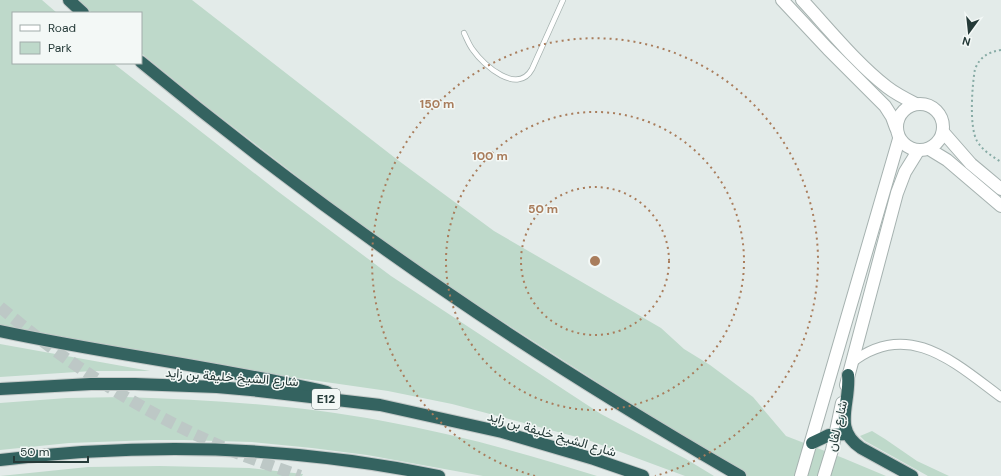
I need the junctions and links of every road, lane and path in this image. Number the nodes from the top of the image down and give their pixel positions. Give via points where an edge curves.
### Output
1 (69, 0) edge
2 (563, 0) edge
3 (782, 0) edge
4 (802, 0) edge
5 (82, 12) edge
6 (464, 33) dead end
7 (1001, 50) edge
8 (142, 63) edge
9 (916, 104) junction
10 (943, 132) junction
11 (898, 133) junction
12 (923, 150) junction
13 (1001, 162) edge
14 (1001, 189) edge
15 (1001, 206) edge
16 (0, 331) edge
17 (851, 363) junction
18 (848, 375) joint
19 (0, 389) edge
20 (1001, 397) edge
21 (380, 405) junction
22 (841, 434) junction
23 (812, 443) junction
24 (0, 460) edge
25 (439, 476) edge
26 (643, 476) edge
27 (740, 476) edge
28 (801, 476) edge
29 (824, 476) edge
30 (912, 476) edge

1 - 5 highway
2 - 6 lane via 532,69 521,79 511,79 486,65 473,50
3 - 11 street via 885,106
4 - 9 street via 877,79
7 - 13 path via 988,54 977,63 972,121 977,141 986,152
8 - 27 highway via 260,156 434,284 567,371
9 - 10 street via 928,105 937,111 942,121
9 - 11 street via 902,112 897,122
10 - 12 street via 938,142
10 - 14 street via 971,164
11 - 12 street via 907,147
11 - 23 street, شارع لفان
12 - 15 street via 947,160
12 - 17 street via 905,172 897,193
16 - 21 highway via 276,381
17 - 18 street
17 - 20 street via 880,347 891,344 913,345 932,350 946,358
18 - 22 highway via 848,395
19 - 21 highway, شارع الشيخ خليفة بن زايد / E12 via 91,384 217,387
21 - 26 highway, شارع الشيخ خليفة بن زايد / E12 via 502,432
22 - 23 highway via 823,437
22 - 29 street, شارع لفان via 832,450
22 - 30 highway
23 - 28 street, شارع لفان
24 - 25 highway via 168,449 239,451 355,462

